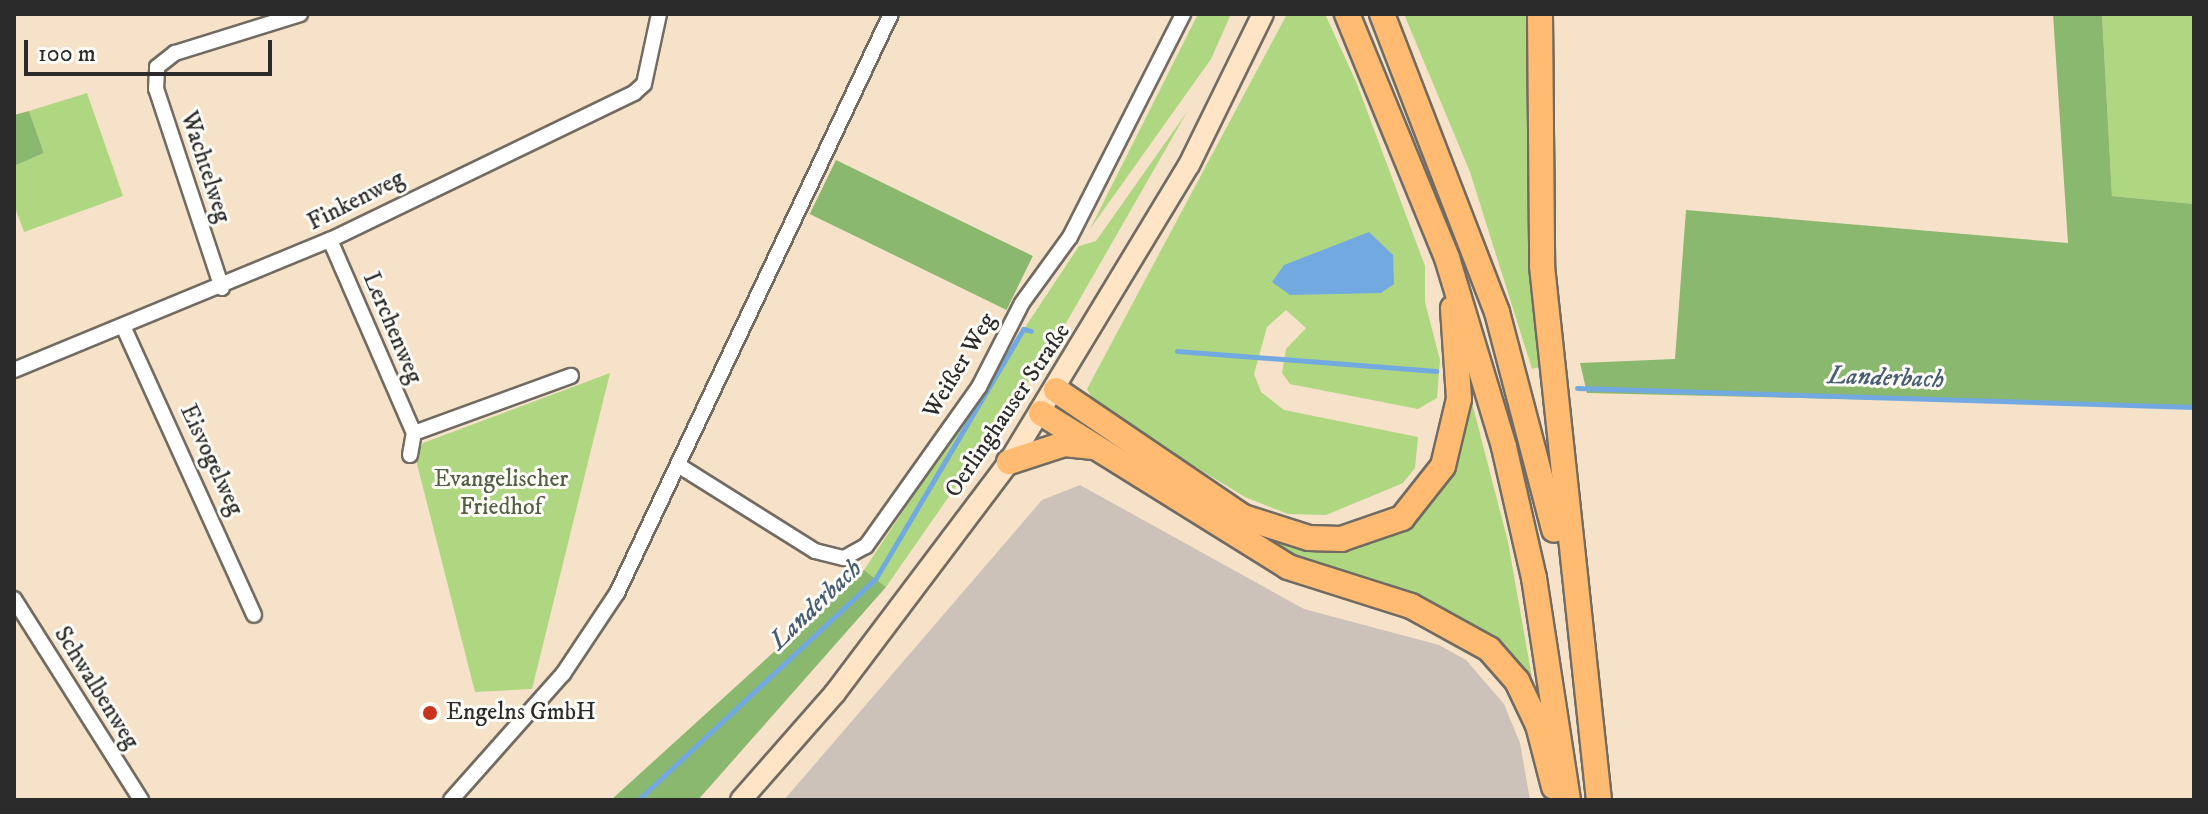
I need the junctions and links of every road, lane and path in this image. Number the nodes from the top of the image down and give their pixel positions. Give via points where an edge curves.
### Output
1 (300, 14) edge
2 (659, 14) edge
3 (891, 14) edge
4 (1183, 14) edge
5 (1263, 14) edge
6 (1347, 14) edge
7 (1382, 14) edge
8 (1540, 14) edge
9 (330, 240) junction
10 (1447, 258) junction
11 (222, 288) junction
12 (123, 326) junction
13 (14, 370) edge
14 (571, 376) dead end
15 (1056, 390) junction
16 (1041, 413) junction
17 (414, 433) junction
18 (1096, 448) junction
19 (410, 455) dead end
20 (1009, 462) junction
21 (678, 465) junction
22 (14, 599) edge
23 (254, 615) dead end
24 (1582, 678) junction
25 (141, 800) edge
26 (451, 800) edge
27 (741, 800) edge
28 (1557, 800) edge
29 (1568, 800) edge
30 (1599, 800) edge

1 - 11 street, Wachtelweg via 175,53 157,67 156,89
2 - 9 street, Finkenweg via 644,84 634,93
3 - 21 street
4 - 21 street, Weißer Weg via 1070,237 1022,303 979,387 866,546 844,558 815,551
5 - 15 main road, Oerlinghauser Straße via 1189,165
6 - 10 highway
7 - 24 highway via 1497,312 1533,436
8 - 24 highway via 1542,266
9 - 11 street, Finkenweg
9 - 17 street, Lerchenweg
10 - 15 highway via 1459,399 1454,435 1427,494 1402,518 1373,532 1309,538 1243,517
10 - 29 highway via 1530,563
11 - 12 street, Finkenweg
12 - 13 street, Finkenweg
12 - 23 street, Eisvogelweg
14 - 17 street
15 - 16 main road, Oerlinghauser Straße
16 - 18 highway
16 - 20 main road, Oerlinghauser Straße
17 - 19 street
18 - 20 highway via 1064,444
18 - 28 highway via 1288,567 1411,606 1489,649 1517,681 1538,725
20 - 27 main road, Oerlinghauser Straße via 835,693
21 - 26 street via 617,593 563,674
22 - 25 street, Schwalbenweg
24 - 30 highway

